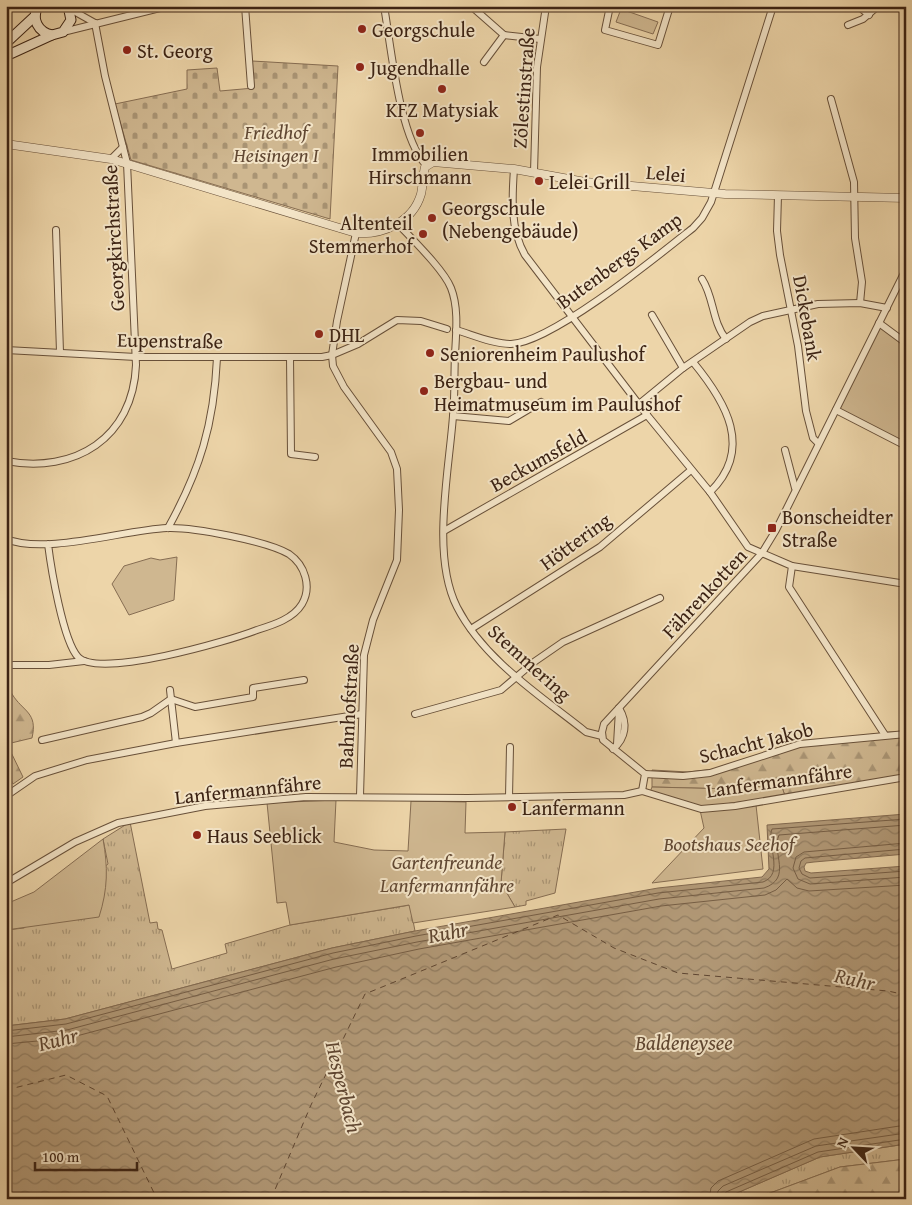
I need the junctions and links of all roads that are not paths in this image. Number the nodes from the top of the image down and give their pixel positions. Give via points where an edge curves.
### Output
1 (168, 6) edge
2 (245, 6) edge
3 (384, 6) edge
4 (472, 6) edge
5 (546, 6) edge
6 (610, 6) edge
7 (670, 6) edge
8 (773, 6) edge
9 (858, 6) edge
10 (878, 6) edge
11 (69, 8) edge
12 (36, 10) edge
13 (869, 15) junction
14 (95, 23) junction
15 (848, 25) dead end
16 (63, 32) junction
17 (52, 35) junction
18 (504, 35) junction
19 (540, 39) junction
20 (6, 43) edge
21 (6, 56) edge
22 (484, 62) dead end
23 (251, 86) dead end
24 (831, 99) dead end
25 (6, 144) edge
26 (123, 147) junction
27 (111, 159) junction
28 (127, 164) junction
29 (426, 165) junction
30 (514, 169) junction
31 (534, 172) junction
32 (714, 193) junction
33 (778, 196) junction
34 (854, 198) junction
35 (906, 198) edge
36 (398, 224) junction
37 (56, 230) dead end
38 (356, 233) junction
39 (906, 269) edge
40 (702, 278) dead end
41 (860, 303) junction
42 (792, 308) junction
43 (887, 308) junction
44 (652, 315) dead end
45 (573, 316) junction
46 (879, 324) junction
47 (447, 329) dead end
48 (456, 330) junction
49 (726, 339) junction
50 (906, 343) edge
51 (6, 350) edge
52 (60, 352) junction
53 (332, 355) junction
54 (136, 356) junction
55 (290, 357) junction
56 (217, 358) junction
57 (693, 362) junction
58 (683, 368) junction
59 (541, 402) dead end
60 (639, 404) junction
61 (836, 410) junction
62 (647, 415) junction
63 (453, 416) junction
64 (818, 442) junction
65 (906, 446) edge
66 (785, 450) dead end
67 (315, 457) dead end
68 (6, 461) edge
69 (691, 470) junction
70 (796, 488) junction
71 (710, 492) junction
72 (168, 528) junction
73 (444, 531) junction
74 (6, 539) edge
75 (48, 544) junction
76 (762, 553) junction
77 (792, 566) junction
78 (906, 584) edge
79 (660, 598) dead end
80 (471, 629) junction
81 (84, 661) junction
82 (13, 665) dead end
83 (517, 676) junction
84 (304, 680) dead end
85 (170, 690) dead end
86 (171, 699) junction
87 (619, 708) junction
88 (362, 714) junction
89 (415, 714) dead end
90 (602, 732) junction
91 (906, 734) edge
92 (886, 735) junction
93 (42, 740) dead end
94 (176, 743) junction
95 (510, 747) dead end
96 (615, 748) junction
97 (645, 774) junction
98 (906, 777) edge
99 (642, 791) junction
100 (6, 796) edge
101 (360, 796) junction
102 (509, 797) junction
103 (6, 883) edge

1 - 14 street
2 - 23 street
3 - 29 street via 402,110 420,158
4 - 18 street
5 - 19 street, Zölestinstraße
6 - 7 street via 605,30 658,45
8 - 32 street, Butenbergs Kamp
9 - 13 street
10 - 13 street
11 - 14 street
11 - 16 main road via 71,20
12 - 17 main road via 40,29
12 - 20 main road
13 - 15 street
14 - 16 street
14 - 26 street, Georgkirchstraße
16 - 17 main road
17 - 21 main road
18 - 19 street
18 - 22 street
19 - 31 street, Zölestinstraße
24 - 34 street via 853,178
25 - 27 street
26 - 27 street, Georgkirchstraße
26 - 28 street, Georgkirchstraße
27 - 28 street
28 - 38 street
28 - 54 street, Georgkirchstraße
29 - 30 street, Lelei via 433,162
29 - 36 street via 416,204
30 - 31 street, Lelei
30 - 45 street via 517,239 525,255
31 - 32 street, Lelei via 585,182
32 - 33 street, Lelei
32 - 45 street, Butenbergs Kamp via 707,210 693,228
33 - 34 street, Lelei
33 - 42 street, Dickebank via 780,255
34 - 35 street, Lelei
34 - 41 street via 855,238 862,282
36 - 38 street via 375,232
36 - 48 street, Stemmering via 448,282 454,297
37 - 52 street
38 - 53 street, Bahnhofstraße via 344,281
39 - 43 street, Fährenkotten
40 - 49 street
41 - 42 street
41 - 43 street
42 - 49 street via 763,316
42 - 64 street, Dickebank via 806,412 813,438
43 - 46 street, Fährenkotten
44 - 58 street
45 - 48 street, Butenbergs Kamp via 513,344
45 - 60 street
46 - 50 street
46 - 61 street, Fährenkotten
47 - 53 street via 396,320 368,339
48 - 63 street, Stemmering
49 - 57 street
51 - 52 street, Eupenstraße
52 - 54 street, Eupenstraße
53 - 55 street, Eupenstraße
53 - 88 street, Bahnhofstraße via 339,380 391,452 398,477 397,560 368,635
54 - 56 street, Eupenstraße
54 - 68 street, Georgkirchstraße via 136,376 129,403 118,424 102,442 77,456 54,463
55 - 56 street, Eupenstraße
55 - 67 street via 291,454
56 - 72 street via 212,418 205,446
57 - 58 street
57 - 71 street via 723,405 733,439 730,467
58 - 60 street
59 - 63 street via 509,421
60 - 62 street
61 - 64 street, Fährenkotten
61 - 65 street
62 - 69 street
62 - 73 street, Beckumsfeld
63 - 73 street, Stemmering
64 - 70 street, Fährenkotten
66 - 70 street
69 - 71 street
69 - 80 street, Höttering via 600,547
70 - 76 street, Fährenkotten
71 - 76 street via 748,547
72 - 75 street
72 - 81 street via 238,539 287,554 296,560 306,578 301,606 277,623 199,650 134,661
73 - 80 street, Stemmering via 449,584 457,607
74 - 75 street
75 - 81 street via 55,590 70,642 76,656
76 - 77 street
76 - 87 street, Fährenkotten
77 - 78 street
77 - 92 street via 789,587
79 - 83 street via 569,638
80 - 83 street, Stemmering
81 - 82 street via 49,666
83 - 89 street via 501,690
83 - 90 street, Stemmering via 586,732
84 - 86 street via 253,688 253,697 228,703 195,707
85 - 86 street
86 - 93 street via 142,717
86 - 94 street
87 - 90 street, Fährenkotten
87 - 96 street via 624,716 624,735
88 - 94 street
88 - 101 street, Bahnhofstraße
90 - 96 street, Stemmering via 603,740
91 - 92 street, Schacht Jakob
92 - 97 street, Schacht Jakob via 800,744 710,772 682,776
94 - 100 street via 48,771
95 - 102 street
96 - 97 street, Stemmering
97 - 99 street
98 - 99 street, Lanfermannfähre via 735,806 701,808
99 - 102 street, Lanfermannfähre via 624,795
101 - 102 street, Lanfermannfähre
101 - 103 street, Lanfermannfähre via 205,806 118,824 75,842

